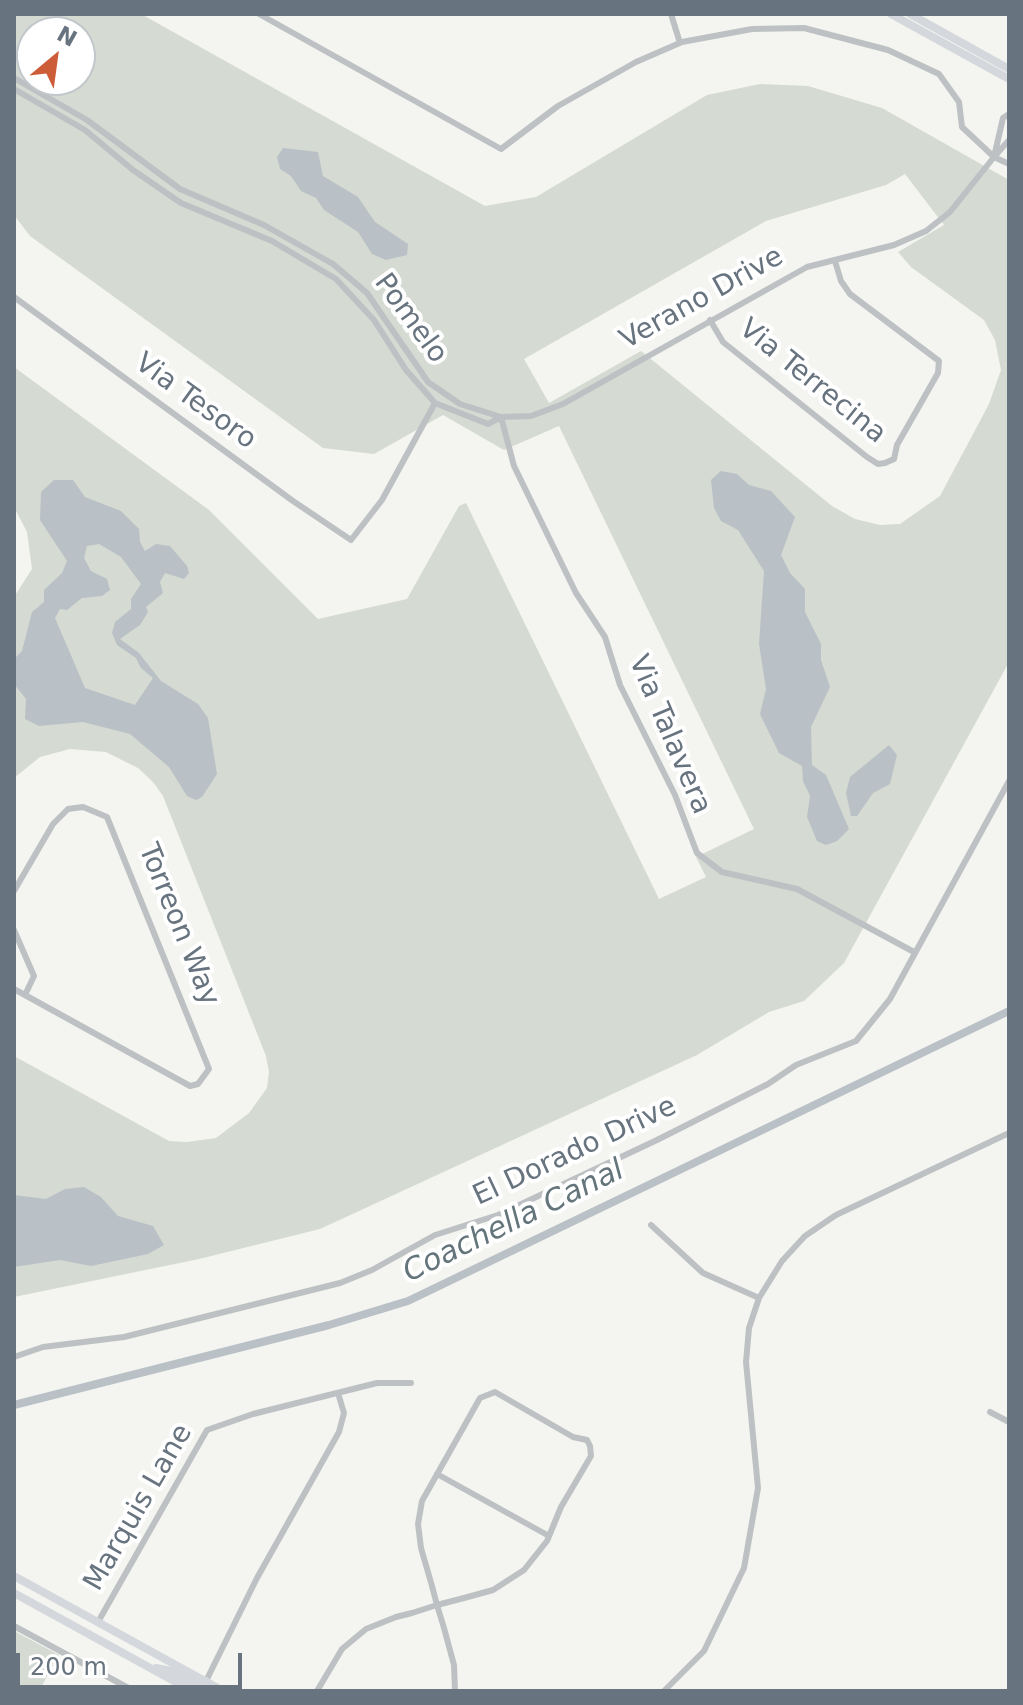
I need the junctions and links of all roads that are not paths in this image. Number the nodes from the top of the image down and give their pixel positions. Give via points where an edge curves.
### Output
1 (259, 14) edge
2 (671, 14) edge
3 (891, 14) edge
4 (910, 14) edge
5 (680, 43) junction
6 (1009, 69) edge
7 (14, 78) edge
8 (1009, 79) edge
9 (14, 89) edge
10 (1009, 114) edge
11 (1009, 140) edge
12 (992, 155) junction
13 (1009, 164) edge
14 (835, 261) junction
15 (14, 297) edge
16 (710, 320) junction
17 (442, 393) junction
18 (435, 403) junction
19 (501, 417) junction
20 (1009, 781) edge
21 (14, 891) edge
22 (14, 930) edge
23 (914, 952) junction
24 (14, 989) edge
25 (25, 995) junction
26 (1009, 1133) edge
27 (651, 1225) dead end
28 (759, 1298) junction
29 (14, 1357) edge
30 (411, 1383) dead end
31 (338, 1393) junction
32 (990, 1412) dead end
33 (1009, 1422) edge
34 (437, 1474) junction
35 (549, 1536) junction
36 (14, 1576) edge
37 (14, 1593) edge
38 (437, 1605) junction
39 (98, 1622) junction
40 (14, 1626) edge
41 (148, 1667) junction
42 (206, 1681) junction
43 (134, 1691) edge
44 (192, 1691) edge
45 (223, 1691) edge
46 (317, 1691) edge
47 (455, 1691) edge
48 (664, 1691) edge

1 - 5 street via 501,149 558,106
2 - 5 street
3 - 8 main road
4 - 6 main road
5 - 12 street via 752,29 804,28 888,50 939,74 959,102 962,127
7 - 17 street, Pomelo via 87,120 180,189 264,225 343,271 367,293 412,363
9 - 18 street, Pomelo via 85,130 181,203 272,241 336,279 374,320
10 - 12 street, Verano Drive via 1003,118
11 - 12 street, Verano Drive
12 - 13 street
12 - 14 street, Verano Drive via 950,212 926,231
14 - 16 street, Verano Drive via 807,267
14 - 16 street, Via Terrecina via 850,294 939,361 938,373 894,459 878,464 867,457 723,342
15 - 18 street, Via Tesoro via 351,540 382,500
16 - 19 street, Verano Drive via 563,404 531,416
17 - 18 street
17 - 19 street, Pomelo
18 - 19 street, Pomelo via 488,424
19 - 23 street, Via Talavera via 514,466 576,593 605,637 620,685 675,795 697,853 722,872 797,889
20 - 23 street, El Dorado Drive
21 - 25 street, Torreon Way via 53,824 68,809 83,807 107,817 209,1069 190,1086
22 - 25 street via 34,976
23 - 29 street, El Dorado Drive via 890,999 856,1041 796,1065 657,1140 498,1215 435,1235 340,1283 124,1337 43,1347
24 - 25 street
26 - 28 street via 836,1215 805,1236
27 - 28 street via 703,1273
28 - 48 street via 746,1362 758,1488 744,1568 704,1651
30 - 31 street, Marquis Lane via 377,1383
31 - 39 street, Marquis Lane via 207,1430
31 - 42 street via 344,1413 339,1432
32 - 33 street
34 - 35 street
34 - 35 street via 480,1398 490,1392 587,1440 592,1451
34 - 38 street via 422,1501 418,1524
35 - 38 street via 535,1560 511,1580
36 - 39 main road
37 - 41 main road
38 - 46 street via 366,1629 342,1649
38 - 47 street via 454,1665
39 - 42 main road
40 - 43 street
41 - 42 main road via 171,1671 201,1687
41 - 44 main road
42 - 45 main road

